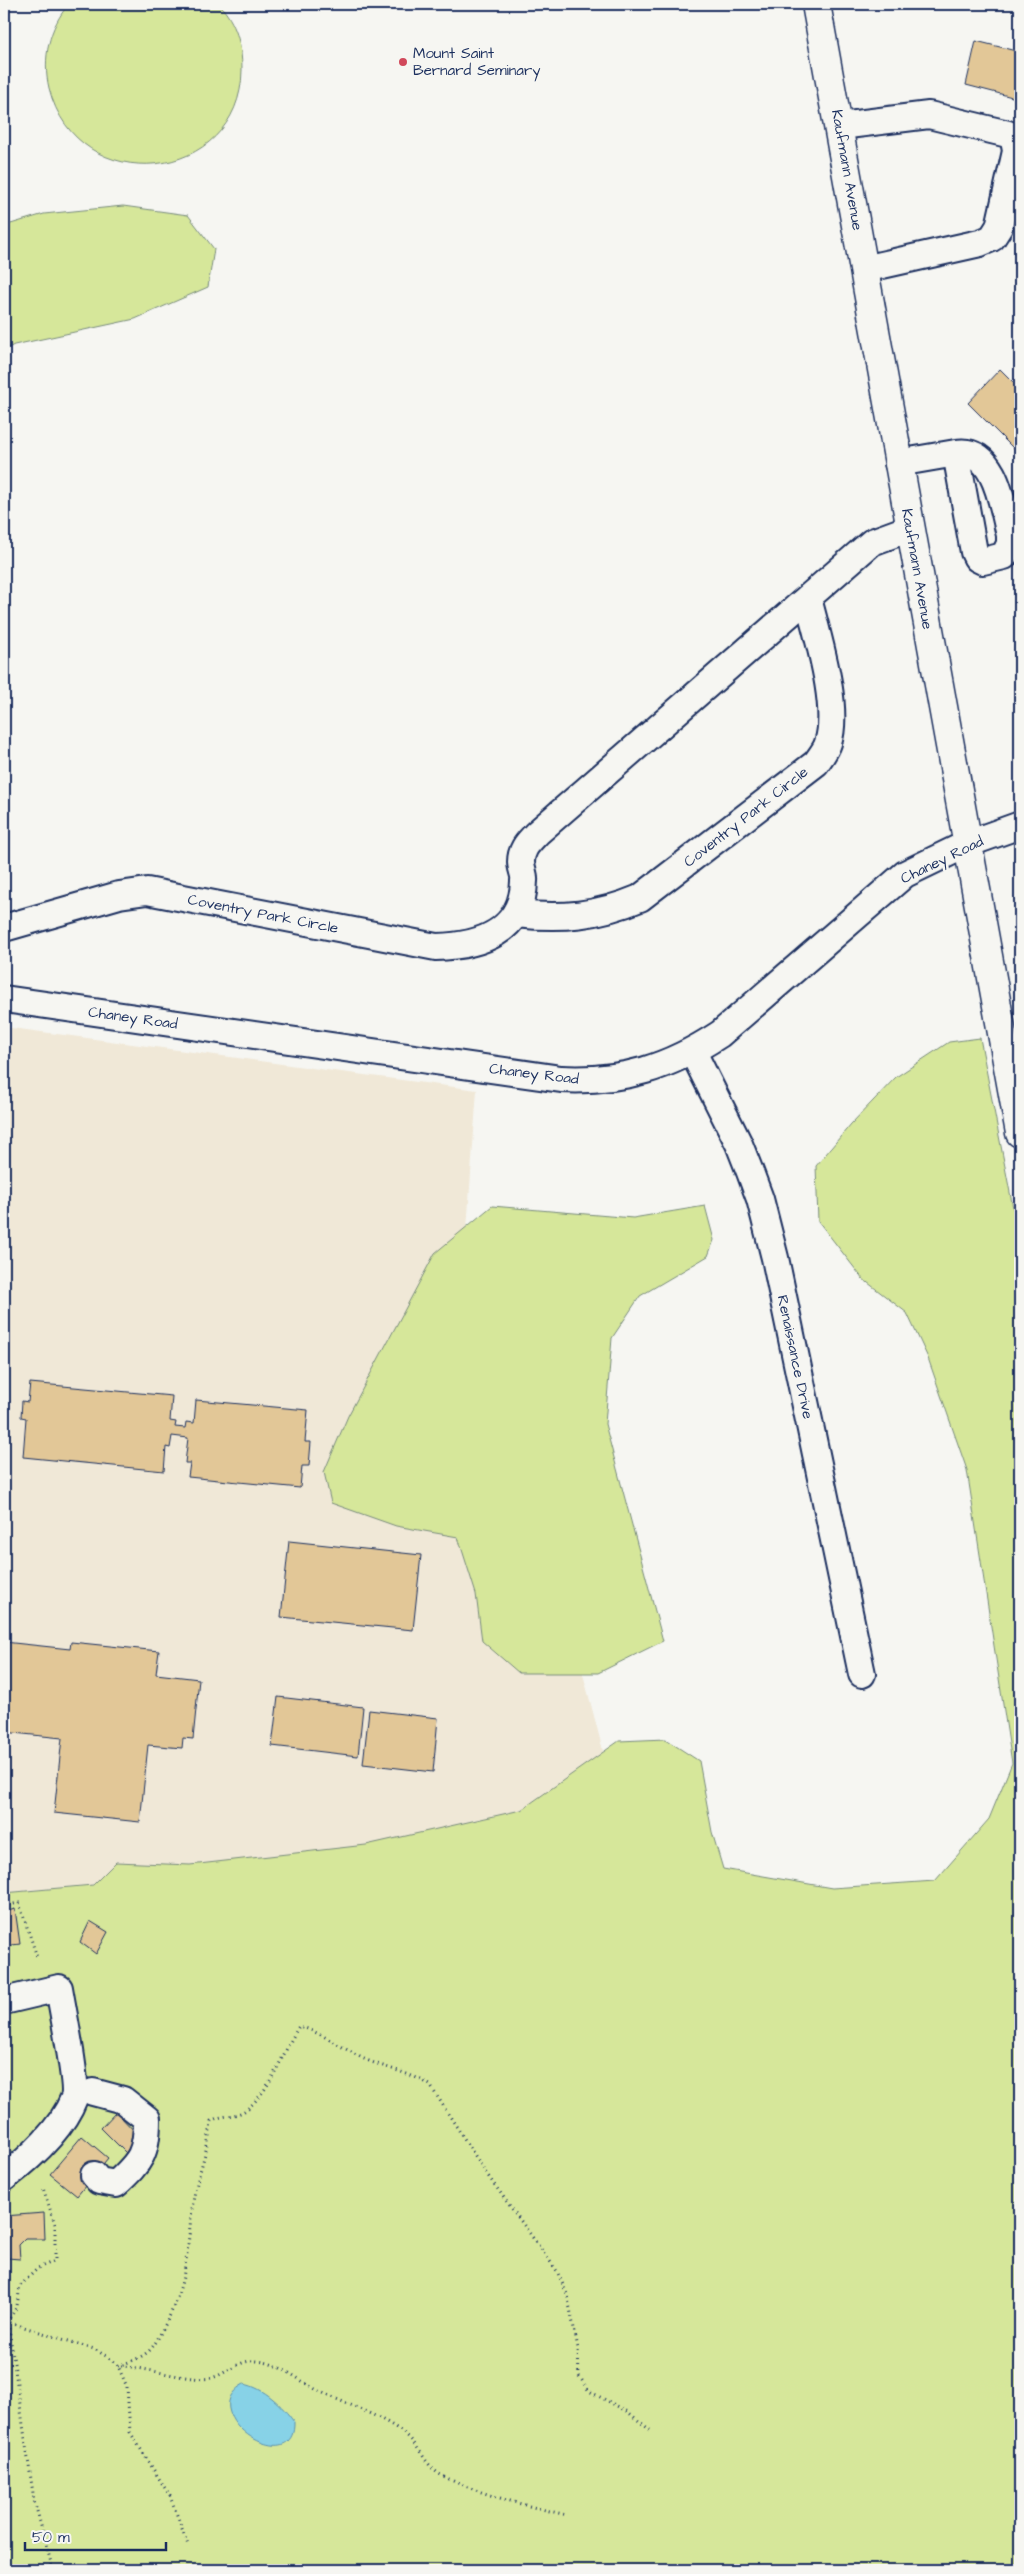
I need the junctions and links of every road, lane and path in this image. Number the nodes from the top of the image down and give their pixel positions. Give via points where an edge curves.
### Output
1 (816, 4) edge
2 (840, 126) junction
3 (864, 269) junction
4 (956, 453) dead end
5 (898, 463) junction
6 (910, 528) junction
7 (808, 598) junction
8 (1020, 825) edge
9 (967, 844) junction
10 (516, 914) junction
11 (4, 928) edge
12 (4, 999) edge
13 (693, 1052) junction
14 (1020, 1133) edge
15 (862, 1674) dead end
16 (4, 1906) edge
17 (37, 1957) dead end
18 (4, 2001) edge
19 (93, 2092) dead end
20 (94, 2175) dead end
21 (4, 2178) edge
22 (43, 2188) dead end
23 (4, 2318) edge
24 (8, 2322) junction
25 (118, 2366) junction
26 (650, 2430) dead end
27 (567, 2515) dead end
28 (188, 2545) dead end
29 (53, 2570) edge

1 - 2 main road, Kaufmann Avenue
2 - 3 main road, Kaufmann Avenue
2 - 3 street via 928,115 1008,134 1014,140 1016,151 999,227 992,238
3 - 5 main road, Kaufmann Avenue
4 - 5 street
5 - 6 main road, Kaufmann Avenue
6 - 7 street, Coventry Park Circle via 872,542
6 - 9 main road, Kaufmann Avenue
7 - 10 street, Coventry Park Circle via 523,848 521,862 525,879 522,902
7 - 10 street, Coventry Park Circle via 831,709 828,743 816,763 640,898 614,909 552,918
8 - 9 street, Chaney Road
9 - 13 street, Chaney Road via 905,874 720,1034
9 - 14 main road, Kaufmann Avenue
10 - 11 street, Coventry Park Circle via 493,935 458,947 436,947 147,891 119,895
12 - 13 street, Chaney Road via 560,1080 629,1076
13 - 15 street, Renaissance Drive via 739,1144 760,1199
16 - 17 path via 19,1903
18 - 21 street via 59,1988 74,2097 54,2131 24,2163
19 - 20 street via 123,2100 148,2119 147,2145 131,2170 116,2184 99,2181
22 - 24 path via 55,2224 55,2261 38,2268 20,2286 17,2306
23 - 24 path
24 - 25 path via 94,2349
24 - 29 path via 34,2500
25 - 26 path via 137,2359 152,2348 181,2289 197,2179 211,2122 219,2116 247,2110 262,2092 299,2026 313,2030 378,2065 430,2085 486,2173 557,2271 567,2294 578,2348 579,2376 589,2391 628,2412
25 - 27 path via 196,2379 211,2378 240,2363 256,2360 275,2366 392,2425 408,2436 439,2474 509,2500
25 - 28 path via 127,2387 130,2432 170,2496

